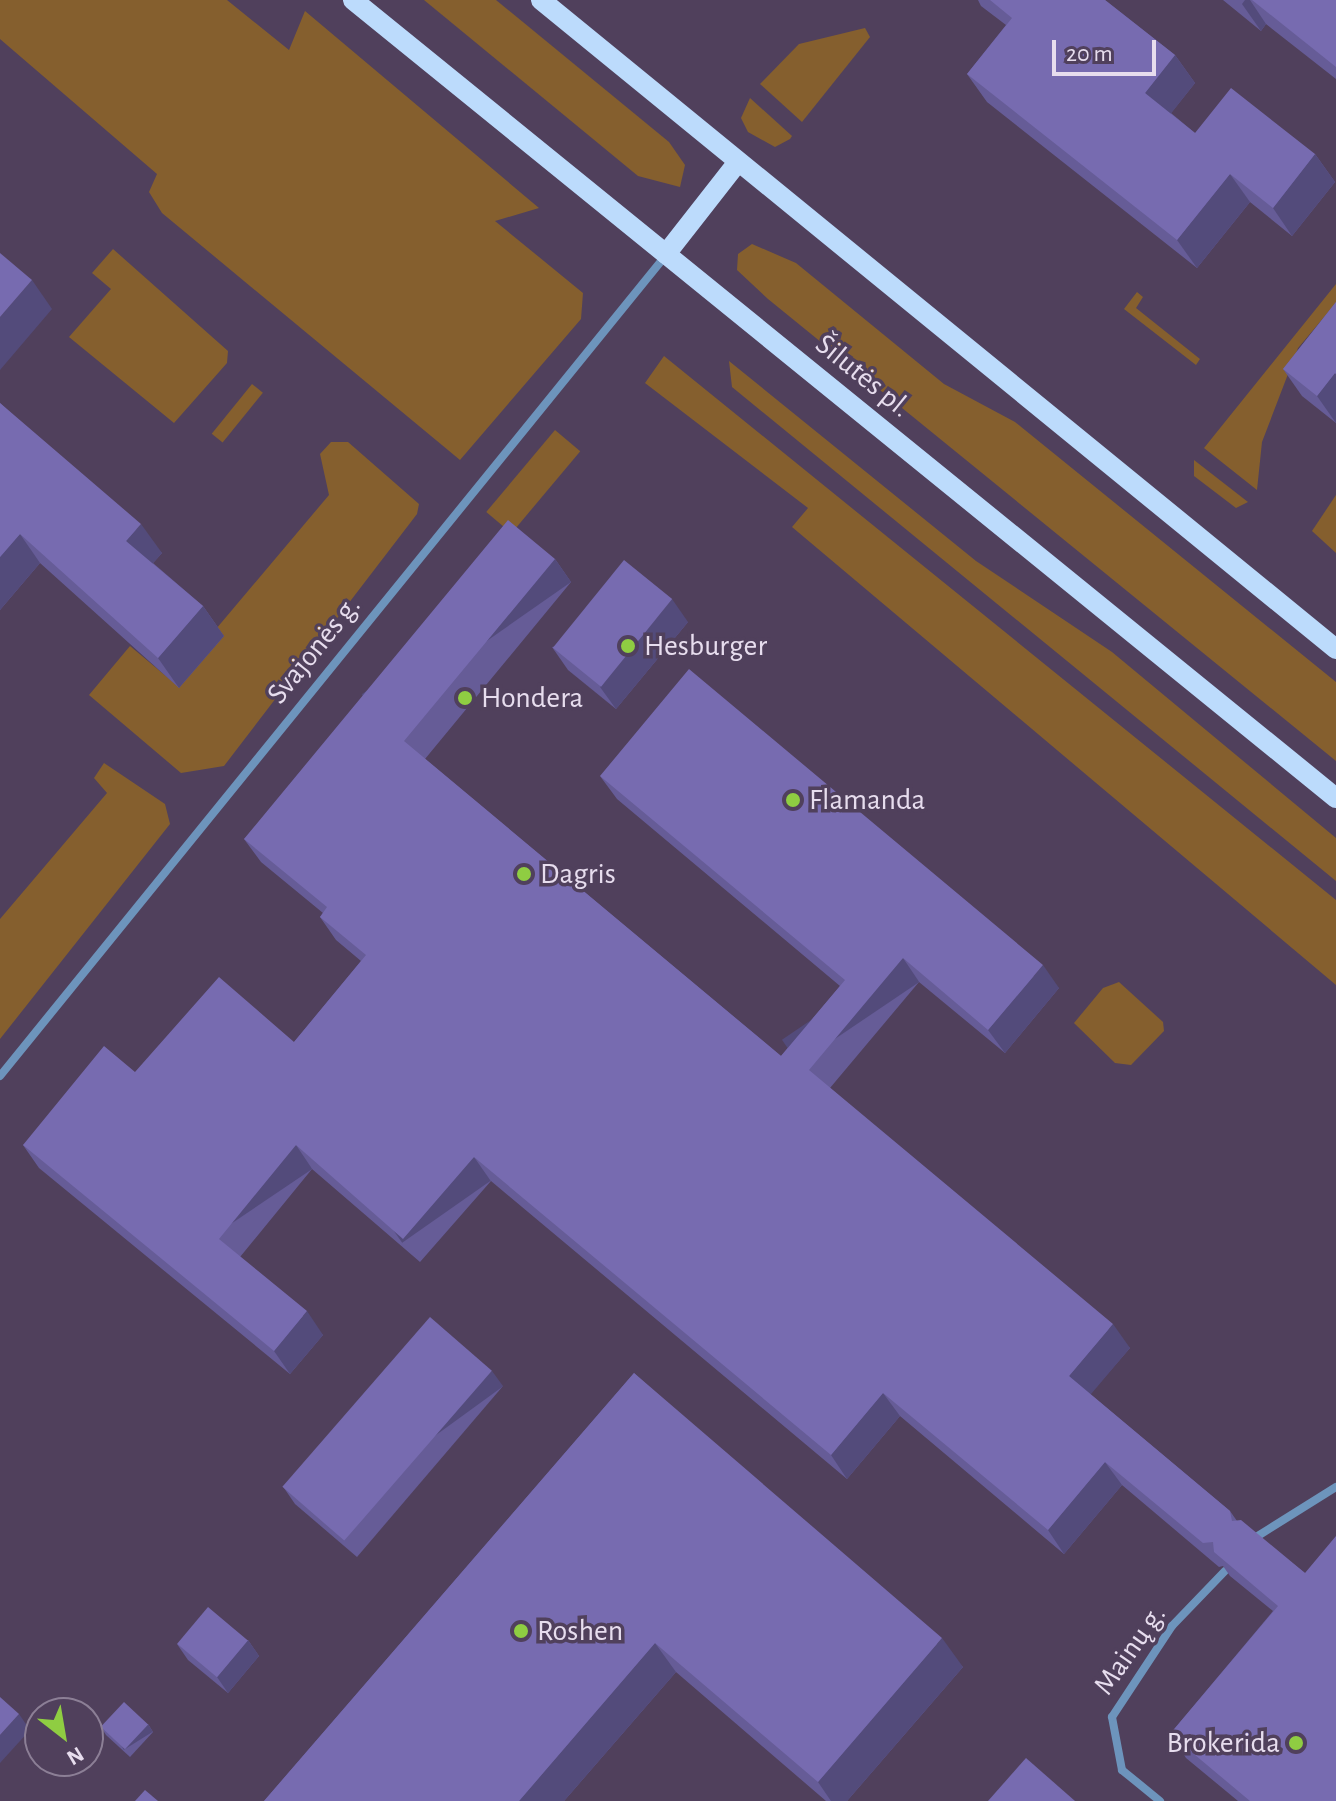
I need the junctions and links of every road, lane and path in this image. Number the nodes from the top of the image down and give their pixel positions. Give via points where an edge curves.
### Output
1 (353, 0) edge
2 (541, 0) edge
3 (738, 162) junction
4 (666, 254) junction
5 (1336, 649) edge
6 (1336, 798) edge
7 (0, 1076) edge
8 (1336, 1487) edge
9 (1252, 1539) edge
10 (1225, 1571) edge
11 (1160, 1801) edge

1 - 4 main road, Šilutės pl.
2 - 3 main road
3 - 4 main road
3 - 5 main road
4 - 6 main road, Šilutės pl.
4 - 7 street, Svajonės g.
8 - 9 street
10 - 11 street, Mainų g. via 1172,1626 1112,1717 1122,1770

